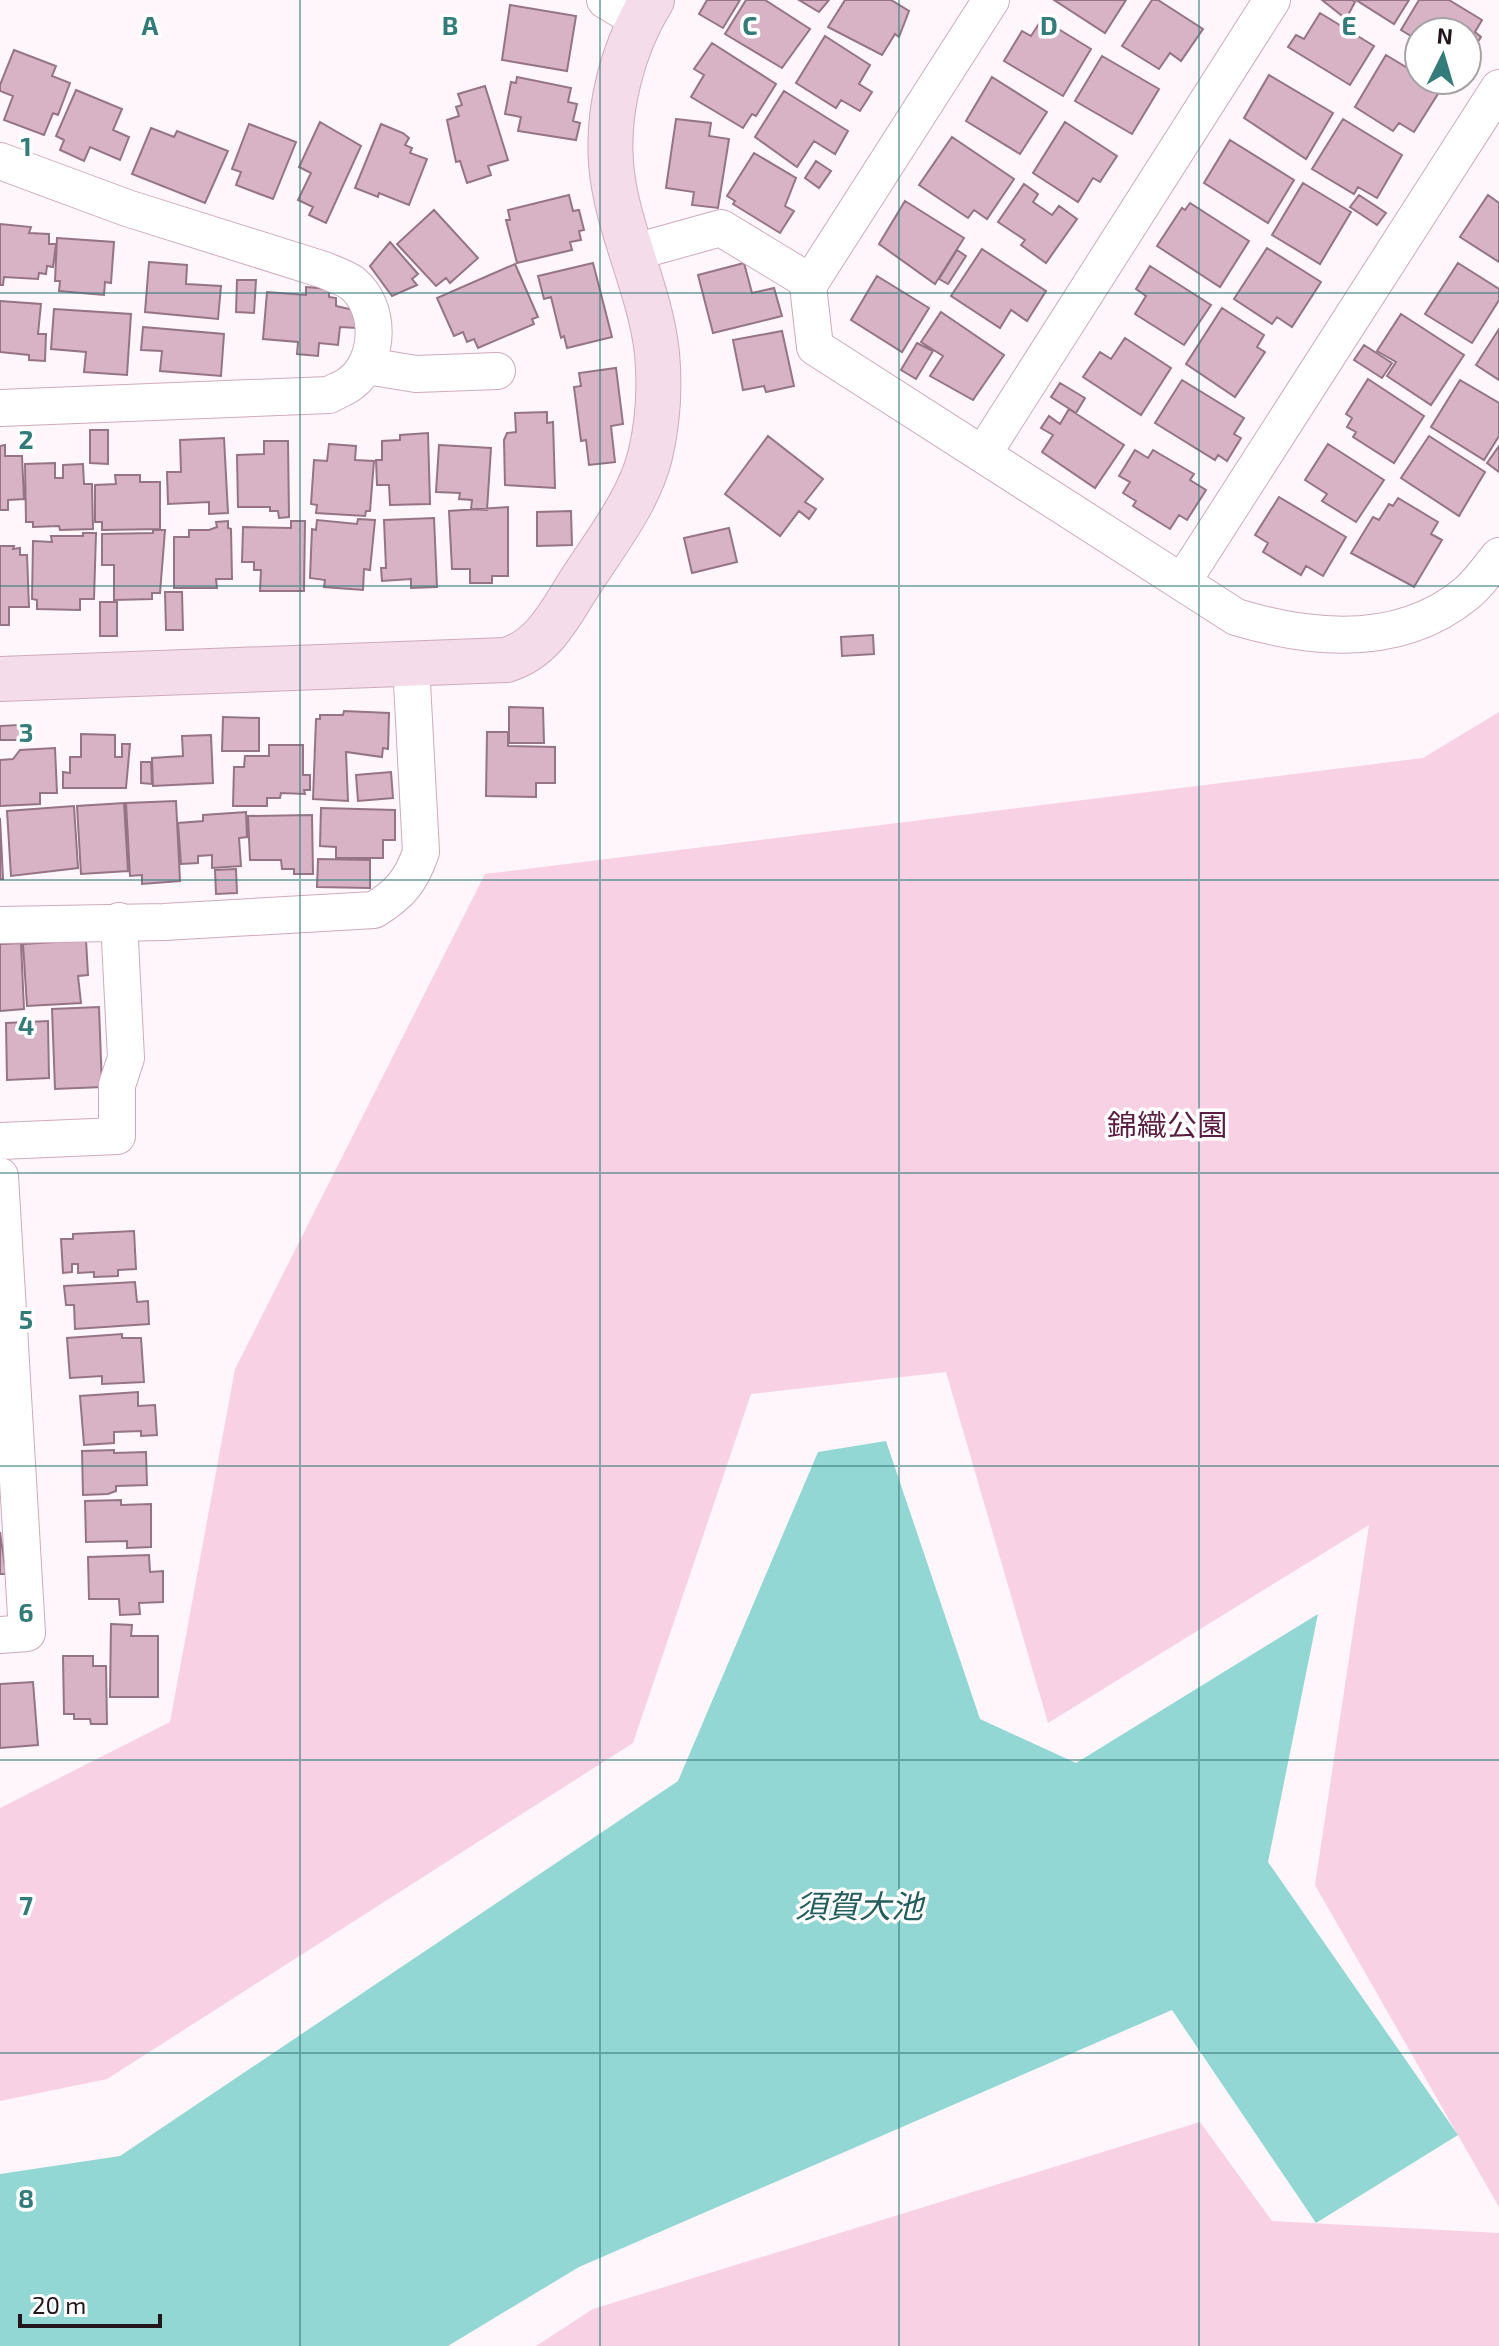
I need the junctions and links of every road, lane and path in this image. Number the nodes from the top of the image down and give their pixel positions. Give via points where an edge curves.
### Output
1 (991, 0) edge
2 (1272, 0) edge
3 (632, 7) edge
4 (1499, 88) edge
5 (0, 161) edge
6 (631, 253) junction
7 (810, 282) junction
8 (367, 366) junction
9 (497, 371) dead end
10 (0, 408) edge
11 (983, 454) junction
12 (1499, 556) edge
13 (1183, 581) junction
14 (411, 664) junction
15 (0, 679) edge
16 (119, 921) junction
17 (0, 925) edge
18 (0, 1141) edge
19 (0, 1176) edge
20 (0, 1635) edge

1 - 7 street
2 - 11 street
3 - 6 street via 612,131 615,189
4 - 13 street
5 - 8 street via 353,284 369,305 375,333
6 - 7 street via 721,228
6 - 14 street via 657,352 657,410 649,458 631,503 534,648 506,660
7 - 11 street via 815,347
8 - 9 street via 416,374
8 - 10 street via 329,395
11 - 13 street
12 - 13 street via 1466,594 1433,613 1392,630 1356,635 1316,636 1236,617
14 - 15 street
14 - 16 street via 421,852 411,880 395,897 374,910 349,913
16 - 17 street
16 - 18 street via 126,1058 117,1085 117,1136
19 - 20 street via 27,1633

